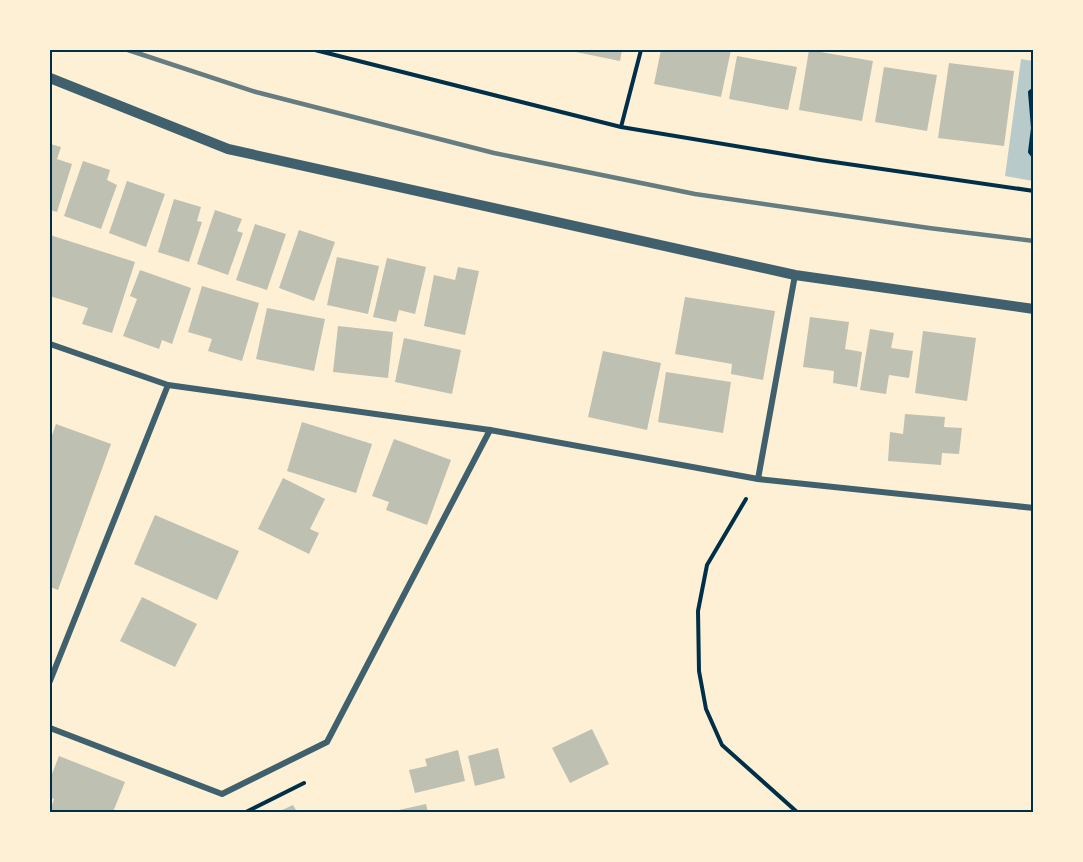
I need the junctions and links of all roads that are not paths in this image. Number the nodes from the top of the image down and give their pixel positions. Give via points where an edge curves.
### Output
1 (50, 78) edge
2 (795, 275) junction
3 (1034, 309) edge
4 (50, 344) edge
5 (168, 385) junction
6 (490, 430) junction
7 (758, 479) junction
8 (1034, 508) edge
9 (50, 681) edge
10 (50, 728) edge

1 - 2 street via 228,149
2 - 3 street
2 - 7 street
4 - 5 street
5 - 6 street
5 - 9 street
6 - 7 street
6 - 10 street via 327,742 222,795
7 - 8 street

